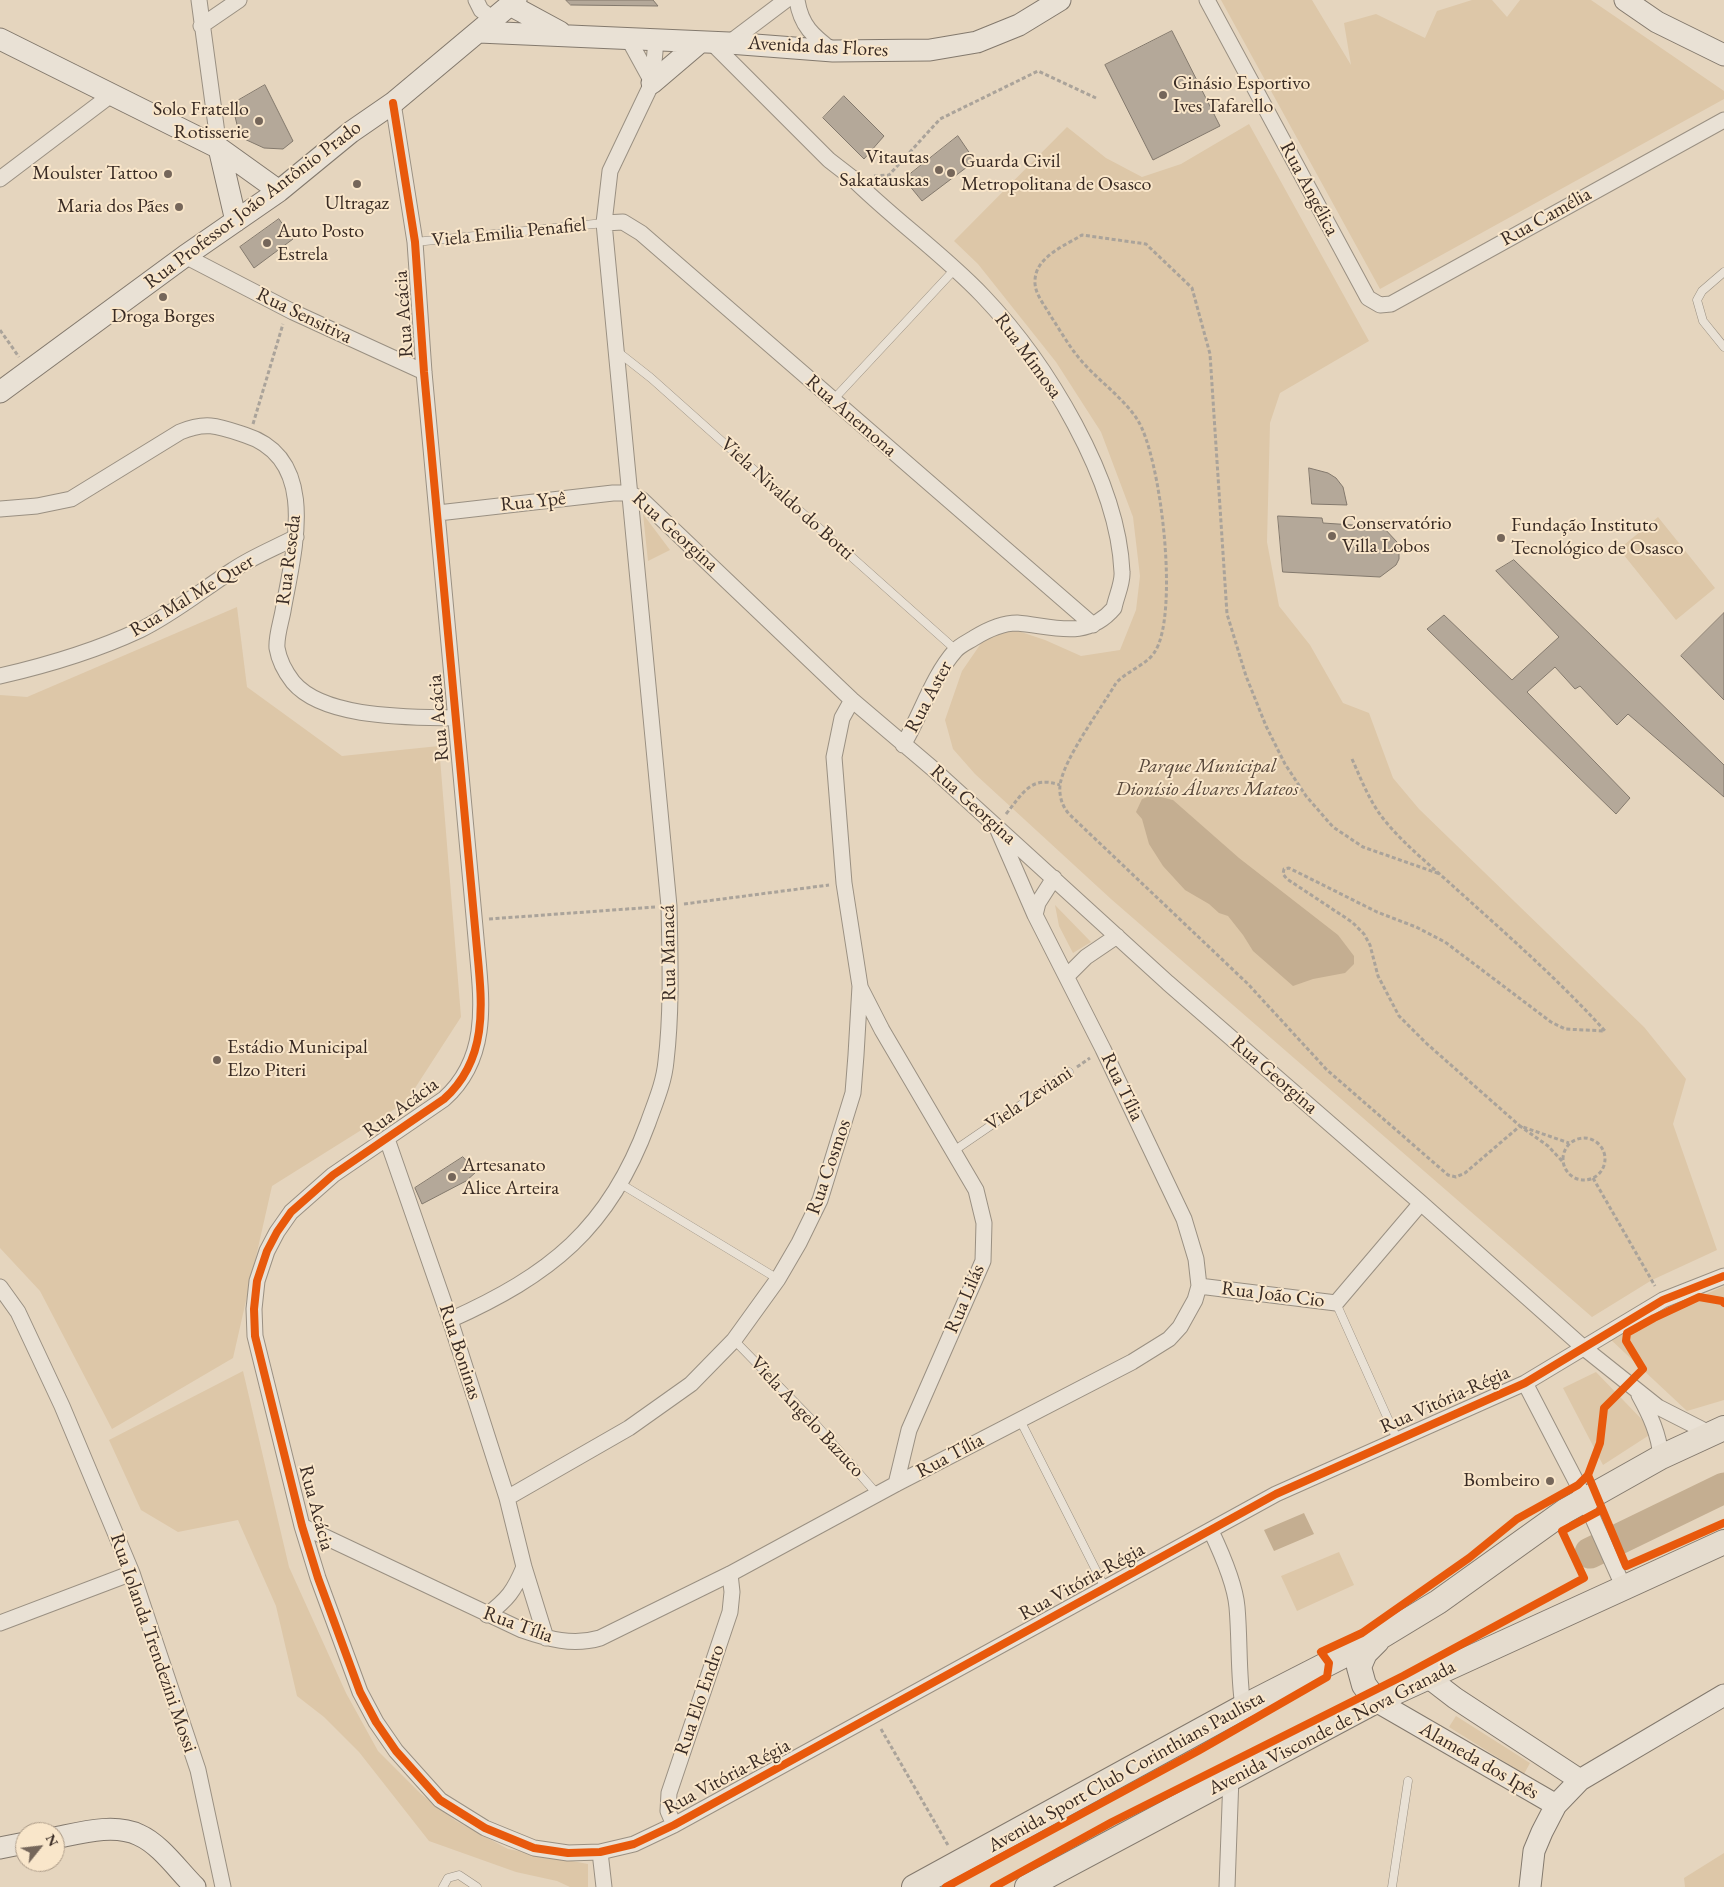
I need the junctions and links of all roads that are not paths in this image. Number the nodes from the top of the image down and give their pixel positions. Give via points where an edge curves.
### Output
1 (199, 0) edge
2 (239, 0) edge
3 (476, 0) edge
4 (786, 0) edge
5 (797, 0) edge
6 (1060, 0) edge
7 (1207, 0) edge
8 (1625, 0) edge
9 (513, 3) edge
10 (202, 26) junction
11 (486, 26) junction
12 (565, 34) junction
13 (0, 40) edge
14 (629, 40) junction
15 (656, 41) junction
16 (713, 43) junction
17 (833, 51) junction
18 (1724, 55) edge
19 (652, 83) junction
20 (111, 95) junction
21 (393, 103) junction
22 (1724, 120) edge
23 (219, 148) junction
24 (0, 179) edge
25 (279, 192) junction
26 (236, 221) junction
27 (604, 223) junction
28 (415, 242) junction
29 (185, 256) junction
30 (955, 269) junction
31 (1724, 272) edge
32 (1368, 298) joint
33 (1724, 347) edge
34 (616, 350) junction
35 (424, 372) junction
36 (0, 392) edge
37 (832, 400) junction
38 (629, 493) junction
39 (0, 509) edge
40 (438, 513) junction
41 (296, 537) junction
42 (1093, 625) junction
43 (956, 650) junction
44 (0, 676) edge
45 (852, 700) junction
46 (455, 718) junction
47 (903, 745) junction
48 (996, 827) junction
49 (1054, 878) junction
50 (1035, 915) junction
51 (1117, 936) junction
52 (1067, 976) junction
53 (860, 986) junction
54 (1069, 1072) road end
55 (387, 1139) junction
56 (955, 1150) junction
57 (621, 1184) junction
58 (1421, 1203) junction
59 (1724, 1276) edge
60 (778, 1279) junction
61 (1199, 1286) junction
62 (0, 1287) edge
63 (1336, 1303) junction
64 (450, 1320) junction
65 (734, 1340) junction
66 (1584, 1348) junction
67 (1525, 1383) junction
68 (1637, 1392) junction
69 (1020, 1420) junction
70 (1718, 1431) edge
71 (1397, 1438) junction
72 (1661, 1457) junction
73 (896, 1484) junction
74 (878, 1495) junction
75 (507, 1498) junction
76 (1586, 1503) junction
77 (302, 1526) junction
78 (1211, 1531) junction
79 (1724, 1542) edge
80 (524, 1567) junction
81 (132, 1573) junction
82 (730, 1574) junction
83 (1621, 1582) junction
84 (1105, 1588) junction
85 (487, 1615) junction
86 (0, 1623) edge
87 (1382, 1636) junction
88 (546, 1638) junction
89 (1429, 1678) junction
90 (1724, 1695) edge
91 (1376, 1701) junction
92 (1242, 1707) junction
93 (1231, 1777) junction
94 (1580, 1780) junction
95 (1408, 1781) dead end
96 (1556, 1805) junction
97 (674, 1825) junction
98 (65, 1837) edge
99 (15, 1845) edge
100 (0, 1848) edge
101 (600, 1852) junction
102 (195, 1887) edge
103 (223, 1887) edge
104 (443, 1887) edge
105 (477, 1887) edge
106 (604, 1887) edge
107 (914, 1887) edge
108 (1026, 1887) edge
109 (1228, 1887) edge
110 (1392, 1887) edge
111 (1530, 1887) edge

1 - 10 street
2 - 10 street
3 - 11 street
4 - 16 street
5 - 17 street via 803,24
6 - 17 main road, Avenida das Flores via 1019,25 978,42 930,50
7 - 32 street, Rua Angélica
8 - 18 main road via 1657,22
9 - 11 main road, Rua Professor João Antônio Prado
9 - 12 main road, Avenida das Flores
10 - 23 street
11 - 12 main road, Avenida das Flores
11 - 21 main road, Rua Professor João Antônio Prado
12 - 14 main road, Avenida das Flores
13 - 20 main road
14 - 15 main road, Avenida das Flores
14 - 19 street
15 - 16 main road, Avenida das Flores
15 - 19 street, Rua Georgina
16 - 17 main road, Avenida das Flores
16 - 19 main road
16 - 30 street, Rua Mimosa via 829,160
19 - 27 street, Rua Georgina via 610,172
20 - 23 main road
20 - 24 street
21 - 25 main road, Rua Professor João Antônio Prado via 351,132
21 - 28 street, Rua Acácia
22 - 32 street, Rua Camélia via 1391,304 1380,305
23 - 25 main road
23 - 26 main road
25 - 26 main road, Rua Professor João Antônio Prado
26 - 29 main road, Rua Professor João Antônio Prado
27 - 28 lane, Viela Emilia Penafiel
27 - 34 street, Rua Georgina
27 - 37 street, Rua Anemona via 622,222 640,233
28 - 35 street, Rua Acácia
29 - 35 street, Rua Sensitiva via 287,309
29 - 36 main road, Rua Professor João Antônio Prado
30 - 37 lane
30 - 42 street, Rua Mimosa via 1002,318 1052,386 1080,432 1099,477 1116,528 1122,574 1114,608
31 - 33 lane via 1702,291 1697,300 1703,321
34 - 38 street, Rua Georgina
34 - 43 lane, Viela Nivaldo do Botti
35 - 40 street, Rua Acácia
37 - 42 street, Rua Anemona
38 - 40 street, Rua Ypê
38 - 45 street, Rua Georgina via 655,511
38 - 57 street, Rua Manacá via 669,906 671,975 662,1085 638,1150
39 - 41 street, Rua Reseda via 71,499 180,432 207,424 250,436 280,458 291,477 296,497
40 - 46 street, Rua Acácia
41 - 44 street, Rua Mal Me Quer via 234,569 141,630 48,665
41 - 46 street, Rua Reseda via 277,647 284,668 294,683 309,696 326,704 352,710
42 - 43 street, Rua Mimosa via 1054,630 1005,624 979,634
43 - 47 street, Rua Aster
45 - 47 street, Rua Georgina
45 - 53 street, Rua Cosmos via 842,718 834,757 844,883
46 - 55 street, Rua Acácia via 482,1023 476,1049 458,1087
47 - 48 street, Rua Georgina
48 - 49 street, Rua Georgina
48 - 50 street, Rua Tília
49 - 50 street
49 - 51 street, Rua Georgina
50 - 52 street, Rua Tília
51 - 52 street via 1086,957
51 - 58 street, Rua Georgina
52 - 61 street, Rua Tília via 1184,1219 1196,1259
53 - 56 street, Rua Lilás via 882,1030
53 - 60 street, Rua Cosmos via 853,1093 820,1200 800,1243
54 - 56 lane, Viela Zeviani
55 - 64 street, Rua Boninas
55 - 77 street, Rua Acácia via 333,1175 291,1212 274,1238 257,1281 255,1336
56 - 73 street, Rua Lilás via 980,1198 985,1245 983,1261 909,1430
57 - 60 lane
57 - 64 street, Rua Manacá via 604,1210 572,1247 488,1303
58 - 63 street, Rua João Cio
58 - 66 street, Rua Georgina
59 - 66 street via 1664,1300
60 - 65 street, Rua Cosmos
61 - 63 street, Rua João Cio
61 - 69 street, Rua Tília via 1180,1328 1169,1339 1132,1362
62 - 81 street, Rua Iolanda Trendezini Mossi via 18,1312 62,1406
63 - 71 lane
64 - 75 street, Rua Boninas
65 - 74 lane, Viela Angelo Bazuco via 812,1420
65 - 75 street, Rua Cosmos via 691,1384 668,1402
66 - 67 street, Rua Vitória-Régia
66 - 68 street, Rua Georgina
67 - 71 street, Rua Vitória-Régia
67 - 76 street
68 - 70 street, Rua Georgina via 1674,1416
68 - 72 street, Rua Georgina via 1651,1418
69 - 73 street, Rua Tília
69 - 84 lane
70 - 72 main road, Avenida Sport Club Corinthians Paulista
71 - 78 street, Rua Vitória-Régia via 1276,1494
72 - 76 main road, Avenida Sport Club Corinthians Paulista
73 - 74 street, Rua Tília
74 - 82 street, Rua Tília
75 - 80 street, Rua Boninas
76 - 83 street
76 - 87 main road, Avenida Sport Club Corinthians Paulista via 1509,1549 1438,1602
77 - 85 street, Rua Tília
77 - 101 street, Rua Acácia via 360,1692 391,1744 419,1778 440,1800 485,1828 534,1848 568,1853
78 - 84 street, Rua Vitória-Régia
78 - 92 street via 1237,1605
79 - 83 main road, Avenida Visconde de Nova Granada
80 - 85 street via 514,1591
80 - 88 street, Rua Boninas
81 - 86 street
81 - 103 street, Rua Iolanda Trendezini Mossi via 198,1770
82 - 88 street, Rua Tília via 600,1638 587,1642
82 - 97 street, Rua Elo Endro via 730,1612 669,1793 668,1811
83 - 89 main road, Avenida Visconde de Nova Granada
84 - 97 street, Rua Vitória-Régia
85 - 88 street, Rua Tília
87 - 91 main road via 1366,1653 1359,1667 1364,1685
87 - 92 main road, Avenida Sport Club Corinthians Paulista
89 - 91 main road, Avenida Visconde de Nova Granada
89 - 94 main road, Alameda dos Ipês
90 - 94 main road
91 - 93 main road, Avenida Visconde de Nova Granada
91 - 96 main road, Alameda dos Ipês
92 - 107 main road, Avenida Sport Club Corinthians Paulista
93 - 108 main road, Avenida Visconde de Nova Granada
93 - 109 street
94 - 96 main road
95 - 110 lane
96 - 111 main road via 1534,1851
97 - 101 street, Rua Vitória-Régia via 634,1844
98 - 102 main road via 110,1830 138,1834 160,1851
99 - 100 main road
101 - 106 street
104 - 105 lane via 448,1878 459,1875

